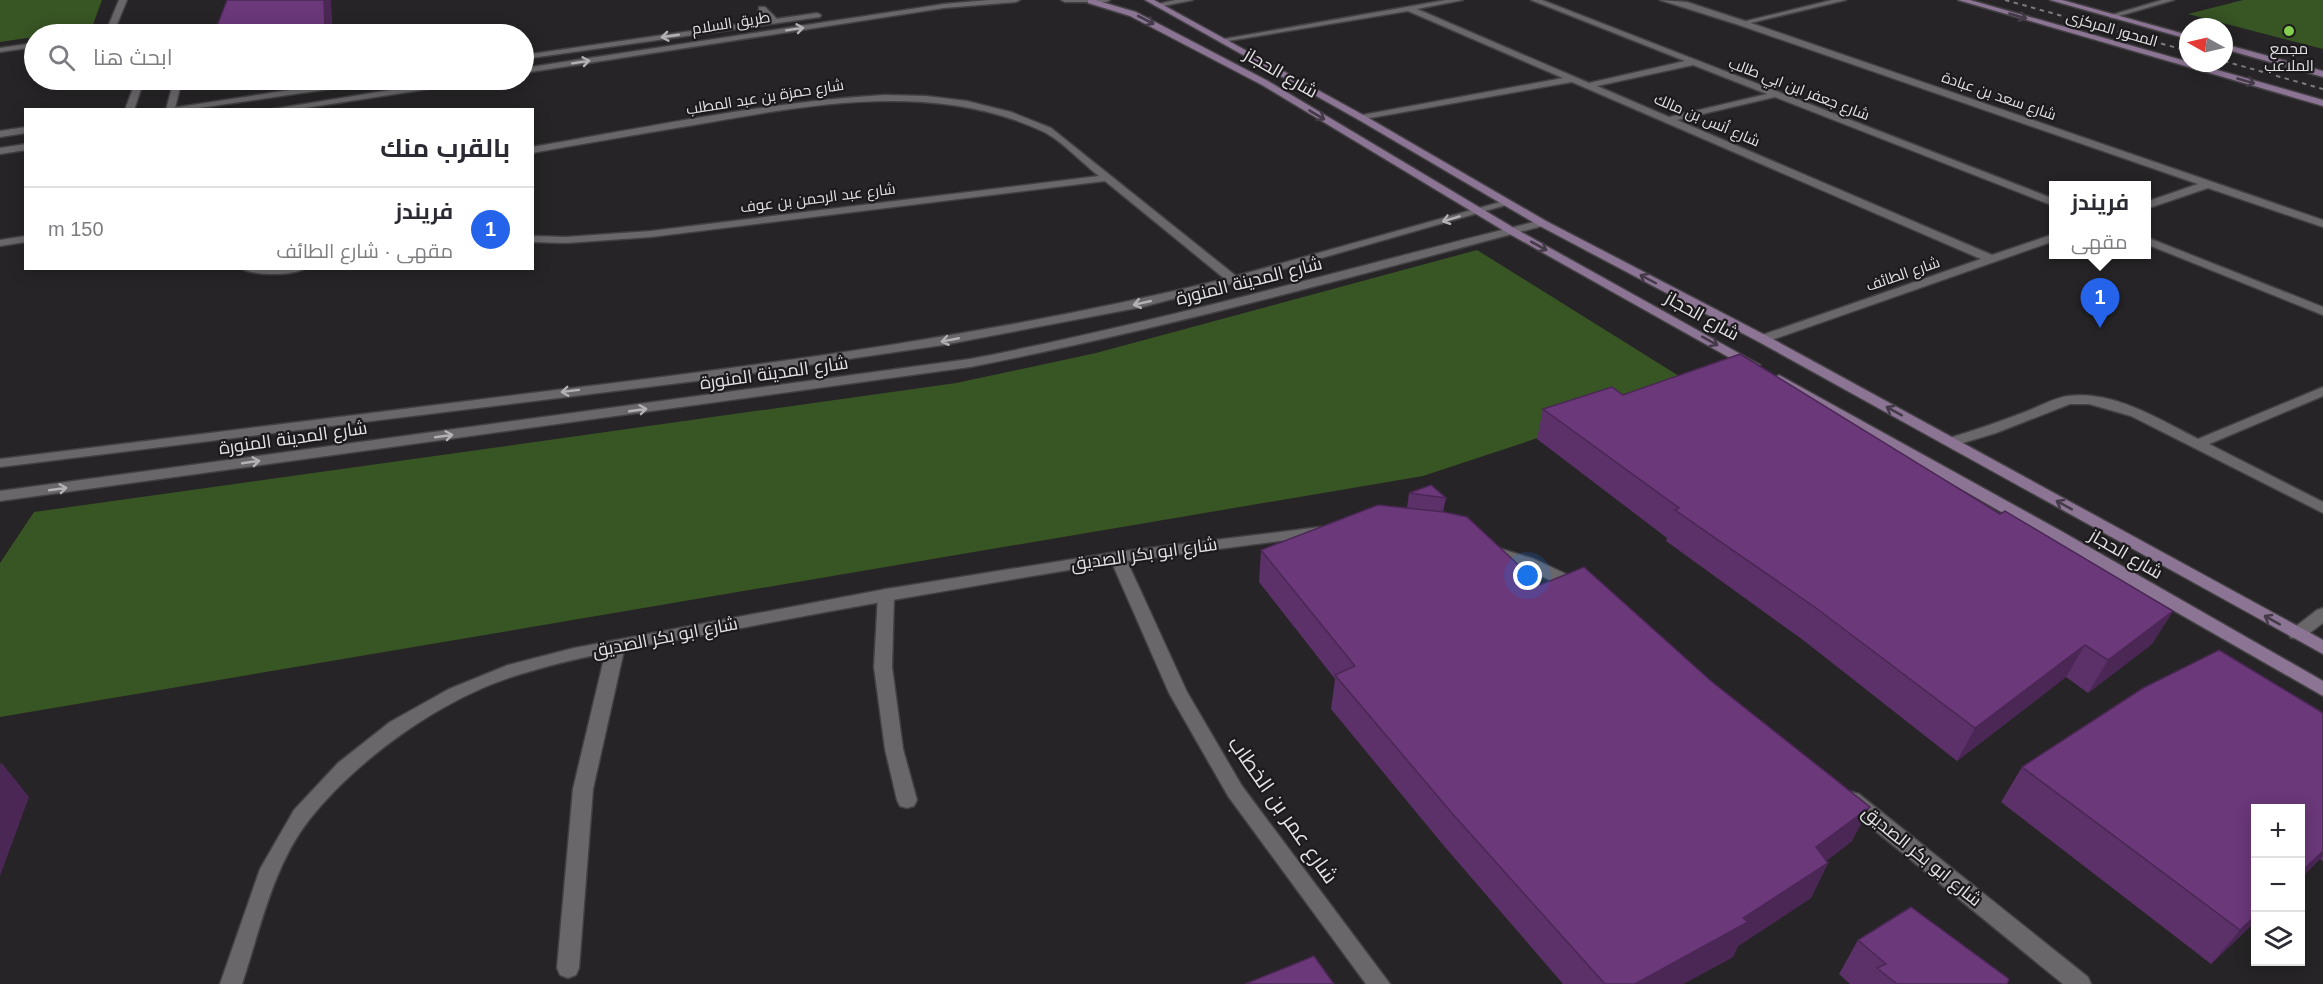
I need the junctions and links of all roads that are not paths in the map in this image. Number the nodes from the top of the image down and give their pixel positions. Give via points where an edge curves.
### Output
1 (123, 0) edge
2 (999, 0) edge
3 (1016, 0) edge
4 (1065, 0) edge
5 (1106, 0) edge
6 (1189, 0) edge
7 (1459, 0) edge
8 (1535, 0) edge
9 (1664, 0) edge
10 (1842, 0) edge
11 (1962, 0) edge
12 (2054, 0) edge
13 (2167, 0) edge
14 (1091, 1) edge
15 (1153, 3) edge
16 (762, 9) dead end
17 (1410, 9) junction
18 (830, 13) dead end
19 (2112, 16) junction
20 (774, 21) junction
21 (1742, 23) junction
22 (113, 24) edge
23 (2179, 35) edge
24 (1222, 40) junction
25 (24, 46) edge
26 (2233, 49) edge
27 (0, 50) edge
28 (534, 56) edge
29 (1693, 62) junction
30 (534, 69) edge
31 (2323, 74) edge
32 (1573, 79) junction
33 (1588, 86) junction
34 (136, 90) edge
35 (174, 90) edge
36 (300, 90) edge
37 (401, 90) edge
38 (1777, 94) junction
39 (2323, 103) edge
40 (130, 108) edge
41 (166, 108) edge
42 (173, 108) edge
43 (284, 108) edge
44 (1362, 118) junction
45 (1667, 120) junction
46 (24, 130) edge
47 (0, 134) edge
48 (24, 147) edge
49 (534, 150) edge
50 (0, 151) edge
51 (1107, 178) junction
52 (2208, 184) junction
53 (2049, 201) edge
54 (1508, 203) junction
55 (2151, 204) edge
56 (1478, 211) junction
57 (1542, 223) junction
58 (2323, 224) edge
59 (1510, 230) junction
60 (24, 239) edge
61 (534, 239) edge
62 (2049, 239) edge
63 (2151, 242) edge
64 (0, 243) edge
65 (1991, 259) junction
66 (268, 270) edge
67 (286, 270) edge
68 (1234, 280) junction
69 (2323, 311) edge
70 (1762, 339) junction
71 (2323, 391) edge
72 (1951, 442) junction
73 (2197, 444) junction
74 (6, 462) edge
75 (0, 477) edge
76 (0, 496) edge
77 (2323, 508) edge
78 (1338, 530) edge
79 (1473, 545) edge
80 (1117, 557) junction
81 (886, 595) junction
82 (1589, 595) edge
83 (2323, 614) edge
84 (2297, 634) junction
85 (616, 646) junction
86 (2323, 648) edge
87 (2323, 689) edge
88 (1836, 787) edge
89 (907, 800) dead end
90 (568, 968) dead end
91 (231, 984) edge
92 (1380, 984) edge
93 (2080, 984) edge

1 - 22 street
2 - 3 street, طريق السلام
30 -> 2 street, طريق السلام
4 - 14 street
5 - 14 street
6 - 15 street
7 - 17 street
8 - 29 street, شارع جعفر ابن ابي طالب
9 - 21 street, شارع سعد بن عبادة
10 - 21 street
11 -> 39 street, المحور المركزى
12 - 19 street, المحور المركزى
13 - 19 street
14 -> 56 street, شارع الحجاز via 1139,16 1265,83
15 - 24 street, شارع الحجاز
16 - 20 street
17 - 24 street
17 - 32 street, شارع أنس بن مالك
18 - 20 street, طريق السلام
19 - 23 street, المحور المركزى
20 -> 28 street, طريق السلام
21 - 52 street, شارع سعد بن عبادة
24 - 44 street, شارع الحجاز
25 - 27 street
26 - 31 street
29 - 33 street
29 - 38 street, شارع جعفر ابن ابي طالب
32 - 33 street, شارع أنس بن مالك
32 - 44 street
33 - 45 street, شارع أنس بن مالك
34 - 40 street
35 - 41 street
36 - 42 street
37 - 43 street
38 - 45 street
38 - 53 street, شارع جعفر ابن ابي طالب
44 - 54 street, شارع الحجاز
45 - 65 street, شارع أنس بن مالك
46 - 47 street
48 - 50 street
49 - 51 street, شارع حمزة بن عبد المطلب via 818,101 917,98 977,106 1028,120 1048,130
51 - 61 street, شارع عبد الرحمن بن عوف via 651,234
51 - 68 street, شارع حمزة بن عبد المطلب
52 - 55 street
52 - 58 street, شارع سعد بن عبادة
54 - 56 street, شارع المدينة المنورة
54 - 57 street, شارع الحجاز
56 - 59 street, شارع الحجاز
56 -> 68 street, شارع المدينة المنورة
57 - 59 street, شارع المدينة المنورة
70 -> 57 street, شارع الحجاز
76 -> 59 street, شارع المدينة المنورة via 970,363 1260,298
59 -> 87 street, شارع الحجاز via 2024,516
60 - 64 street
62 - 65 street, شارع الطائف
63 - 69 street
65 - 70 street, شارع الطائف
66 - 67 street
68 -> 74 street, شارع المدينة المنورة via 1126,306 834,359
72 -> 70 street, شارع الحجاز
71 - 73 street
72 - 73 street via 2068,400 2079,400 2136,413
84 -> 72 street, شارع الحجاز
73 - 77 street
74 - 75 street
78 - 80 street, شارع ابو بكر الصديق
79 - 82 street via 1528,563
80 - 81 street, شارع ابو بكر الصديق
80 - 92 street, شارع عمر بن الخطاب via 1178,693 1235,791
81 - 85 street, شارع ابو بكر الصديق
81 - 89 street via 883,667 894,749
83 - 84 street
84 - 86 street, شارع الحجاز
85 - 90 street via 583,789
85 - 91 street, شارع ابو بكر الصديق via 514,669 455,694 397,727 345,768 301,816 270,868
88 - 93 street, شارع ابو بكر الصديق

